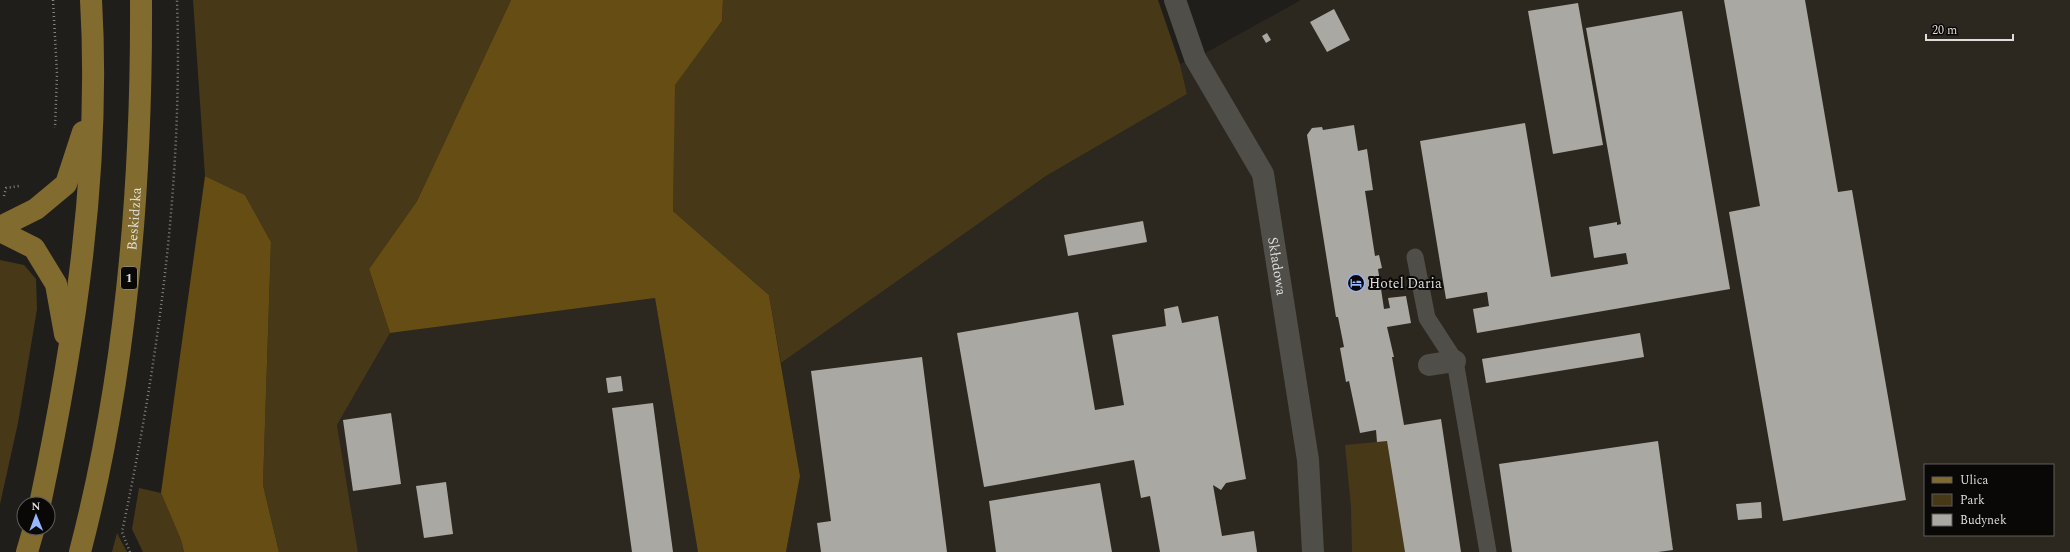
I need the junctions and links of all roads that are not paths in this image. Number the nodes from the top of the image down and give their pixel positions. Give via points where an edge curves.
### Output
1 (91, 0) edge
2 (141, 0) edge
3 (1176, 0) edge
4 (94, 98) junction
5 (0, 227) edge
6 (0, 231) edge
7 (1414, 258) dead end
8 (69, 355) junction
9 (1455, 361) junction
10 (1429, 365) dead end
11 (42, 496) edge
12 (32, 536) edge
13 (27, 552) edge
14 (80, 552) edge
15 (1313, 552) edge
16 (1488, 552) edge

1 - 4 main road
2 - 14 main road, Beskidzka / 1 via 140,130 134,238 107,431
3 - 15 street, Składowa via 1195,58 1263,174 1308,460
4 - 5 main road via 66,184 36,209
4 - 8 main road via 84,236
6 - 8 main road via 34,248 56,284
7 - 9 lane via 1427,318
8 - 11 main road
9 - 10 street
9 - 16 lane
12 - 13 main road

